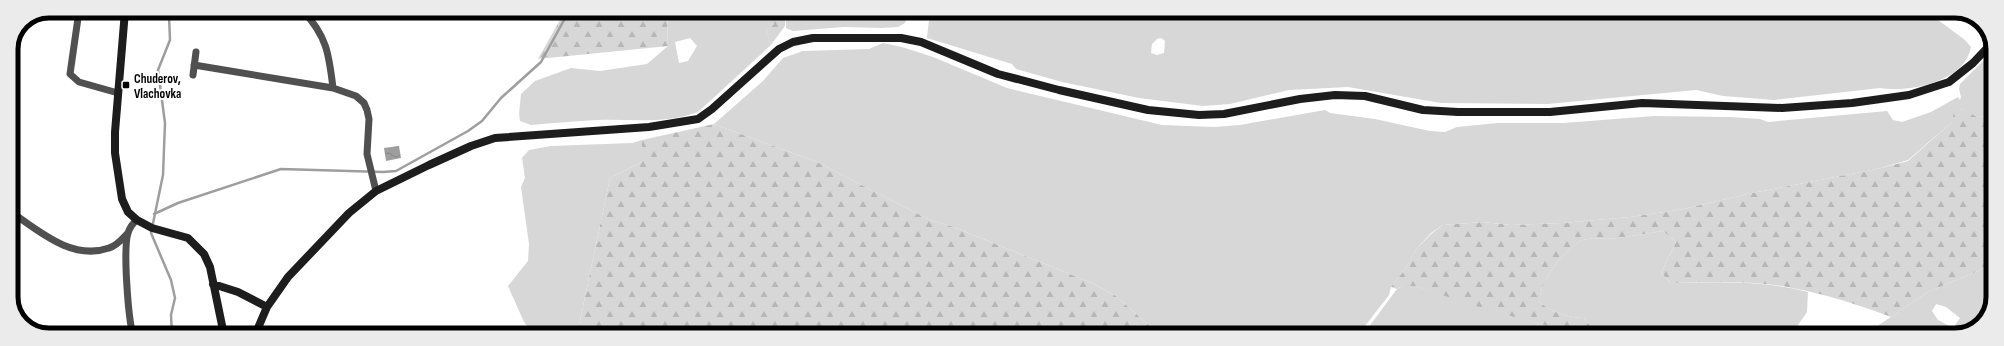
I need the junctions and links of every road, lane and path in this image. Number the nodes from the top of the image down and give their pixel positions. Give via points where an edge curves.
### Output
1 (78, 18) edge
2 (124, 18) edge
3 (309, 18) edge
4 (1986, 49) edge
5 (196, 52) dead end
6 (194, 65) junction
7 (193, 75) dead end
8 (333, 88) junction
9 (118, 93) junction
10 (376, 191) junction
11 (18, 217) edge
12 (137, 220) junction
13 (128, 233) junction
14 (213, 284) junction
15 (267, 307) junction
16 (132, 328) edge
17 (222, 328) edge
18 (258, 328) edge

1 - 9 street via 70,74 79,82
2 - 9 street
3 - 8 street via 322,34 330,60
4 - 10 street via 1949,82 1909,95 1852,103 1782,108 1642,103 1550,112 1458,112 1423,110 1365,96 1335,95 1224,114 1199,115 1148,110 1059,90 998,74 921,42 901,38 813,38 793,42 779,49 698,119 655,127 495,138 436,162
5 - 6 street
6 - 7 street
6 - 8 street
8 - 10 street via 356,96 368,110 367,154
9 - 12 street via 115,152 122,198 128,212
10 - 15 street via 319,243 288,277
11 - 13 street via 50,239 71,249 92,251 109,248
12 - 13 street
12 - 14 street via 188,238 204,254 210,267
13 - 16 street via 126,247
14 - 15 street via 238,292
14 - 17 street
15 - 18 street

